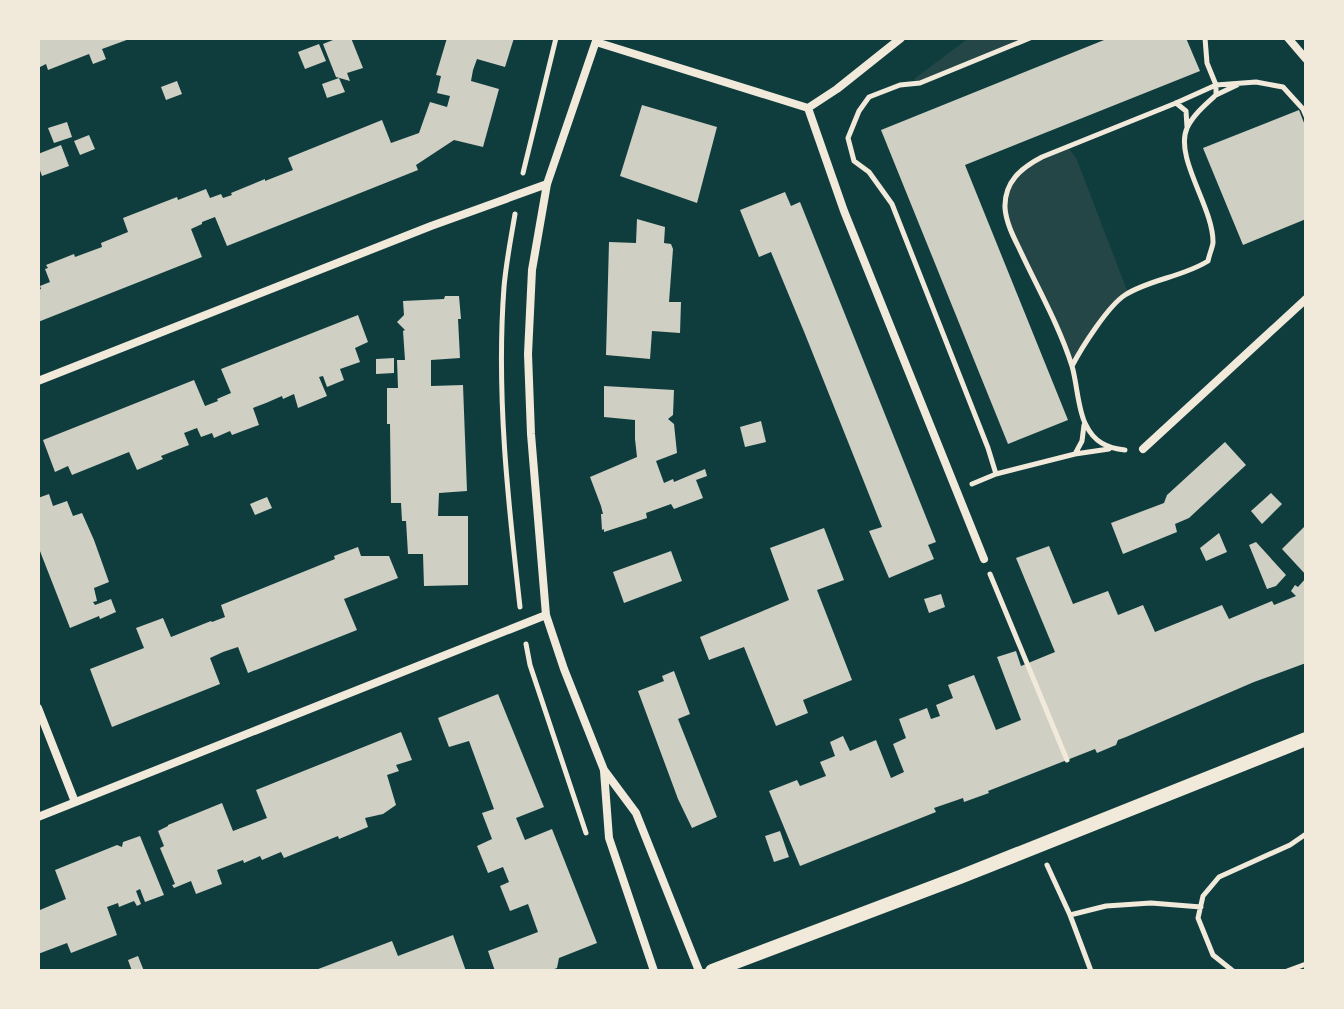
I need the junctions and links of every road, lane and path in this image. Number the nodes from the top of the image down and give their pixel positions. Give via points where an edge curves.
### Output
1 (901, 38) edge
2 (1030, 38) edge
3 (1205, 38) edge
4 (1288, 38) edge
5 (596, 40) edge
6 (1306, 59) edge
7 (1241, 84) junction
8 (1216, 85) junction
9 (1216, 95) junction
10 (1176, 103) junction
11 (808, 108) junction
12 (1306, 116) edge
13 (1187, 128) junction
14 (547, 184) junction
15 (1306, 299) edge
16 (1072, 367) junction
17 (38, 381) edge
18 (1084, 424) junction
19 (1110, 449) junction
20 (1143, 449) joint
21 (1075, 454) junction
22 (996, 474) junction
23 (956, 490) junction
24 (984, 559) joint
25 (546, 615) junction
26 (38, 708) edge
27 (1306, 739) edge
28 (1067, 760) dead end
29 (604, 770) junction
30 (75, 802) junction
31 (38, 817) edge
32 (1306, 834) edge
33 (1038, 845) junction
34 (1201, 907) junction
35 (1070, 915) junction
36 (1306, 964) edge
37 (654, 971) edge
38 (699, 971) edge
39 (712, 971) edge
40 (1091, 971) edge
41 (1233, 971) edge
42 (1287, 971) edge

1 - 11 street
2 - 22 path via 931,80 869,97 848,138 854,161 892,204
3 - 8 path
4 - 6 street
5 - 11 street
5 - 14 street
7 - 8 path
7 - 9 path
7 - 12 path via 1283,87
8 - 9 path
8 - 10 path
9 - 13 path
10 - 13 path via 1186,111
10 - 16 path via 1042,157 1025,166 1007,191 1005,209 1012,233
11 - 23 street
13 - 16 path via 1183,148 1211,224 1208,261 1123,296
14 - 17 street
14 - 25 street via 532,270 528,354
15 - 20 street
16 - 18 path
18 - 19 path
18 - 21 path
19 - 20 path
19 - 21 path
21 - 22 path
22 - 23 path
23 - 24 street
24 - 28 path
25 - 29 street
25 - 30 street
26 - 30 street
27 - 33 street
29 - 37 street via 609,838
29 - 38 street via 636,813
30 - 31 street
32 - 34 path via 1219,877
33 - 35 path
33 - 39 street
34 - 35 path via 1151,903
34 - 41 path via 1198,918 1213,955
35 - 40 path
36 - 42 path

